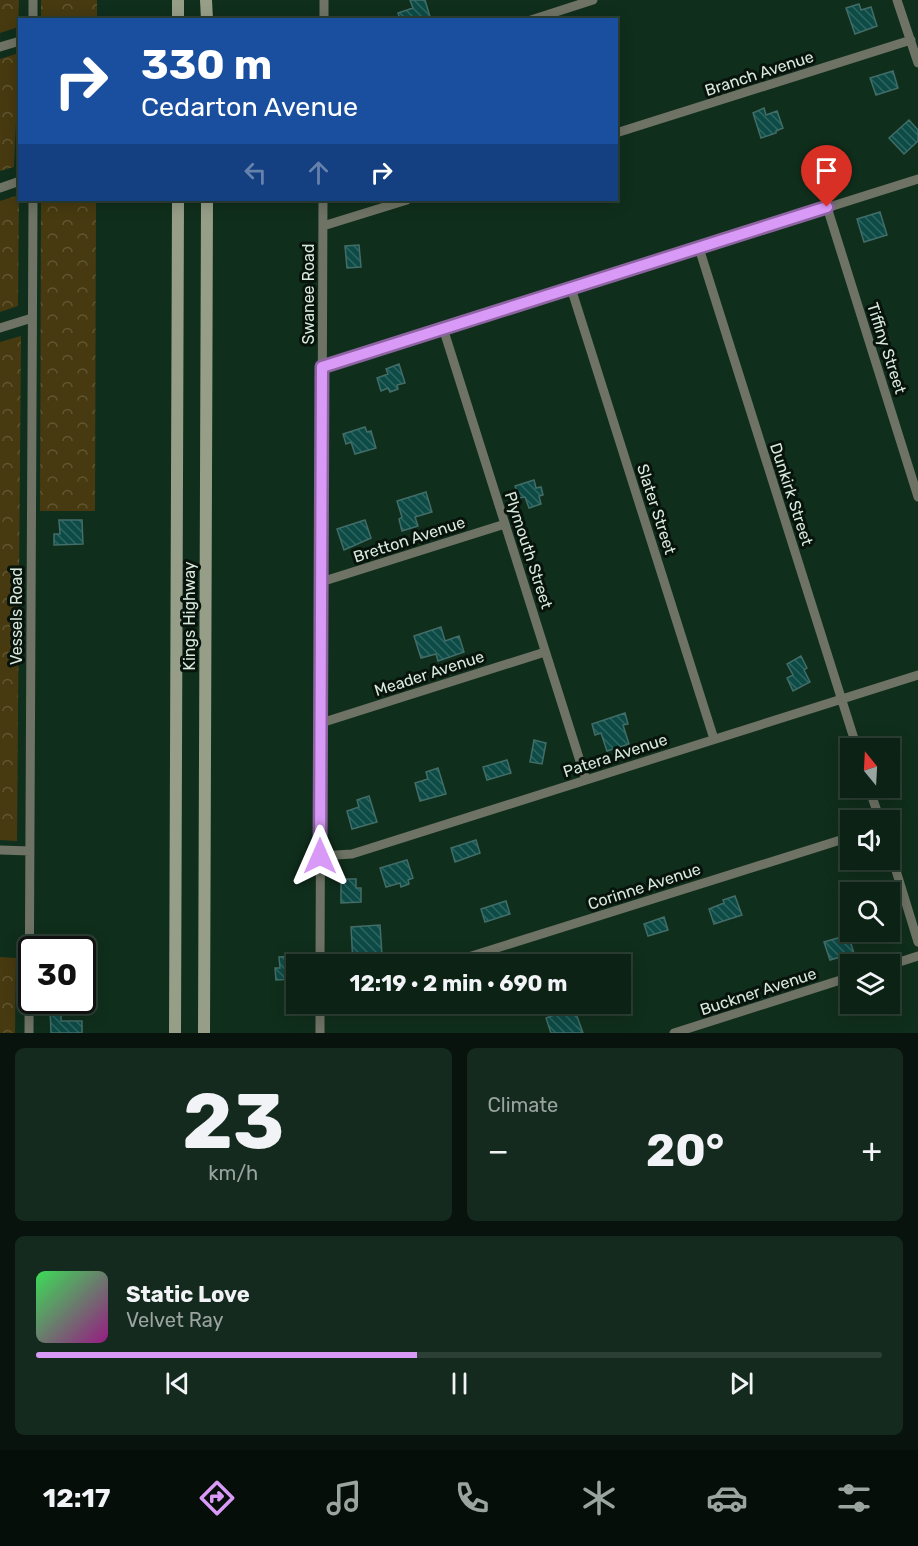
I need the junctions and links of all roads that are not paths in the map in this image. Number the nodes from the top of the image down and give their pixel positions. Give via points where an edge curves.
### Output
1 (33, 0) edge
2 (178, 0) edge
3 (207, 0) edge
4 (324, 0) edge
5 (593, 0) edge
6 (897, 0) edge
7 (33, 18) edge
8 (178, 18) edge
9 (207, 18) edge
10 (324, 18) edge
11 (537, 18) edge
12 (911, 40) junction
13 (18, 42) edge
14 (0, 47) edge
15 (918, 63) edge
16 (618, 132) edge
17 (918, 179) edge
18 (18, 182) edge
19 (0, 188) edge
20 (33, 201) edge
21 (178, 201) edge
22 (207, 201) edge
23 (323, 201) edge
24 (404, 201) edge
25 (827, 207) junction
26 (323, 226) junction
27 (699, 248) junction
28 (571, 288) junction
29 (32, 318) junction
30 (0, 328) edge
31 (443, 328) junction
32 (322, 367) junction
33 (918, 497) edge
34 (505, 524) junction
35 (321, 582) junction
36 (546, 652) junction
37 (918, 675) edge
38 (841, 699) junction
39 (321, 723) junction
40 (854, 738) edge
41 (714, 740) junction
42 (586, 780) junction
43 (840, 840) edge
44 (0, 850) edge
45 (30, 851) junction
46 (320, 856) junction
47 (896, 870) edge
48 (918, 942) edge
49 (320, 954) edge
50 (478, 954) edge
51 (918, 956) edge
52 (900, 962) edge
53 (840, 980) edge
54 (321, 1014) edge
55 (29, 1033) edge
56 (175, 1033) edge
57 (204, 1033) edge
58 (320, 1033) edge
59 (674, 1033) edge

1 - 7 street
2 - 8 main road
3 - 9 main road
4 - 10 street
5 - 11 street
6 - 12 street
12 - 15 street
12 - 16 street, Branch Avenue
13 - 14 street
17 - 25 street
18 - 19 street
20 - 29 street, Vessels Road
21 - 56 main road, Kings Highway
22 - 57 main road, Kings Highway
23 - 26 street, Swanee Road
24 - 26 street
25 - 27 street
25 - 33 street, Tiffiny Street
26 - 32 street, Swanee Road
27 - 28 street
27 - 38 street, Dunkirk Street
28 - 31 street
28 - 41 street, Slater Street
29 - 30 street
29 - 45 street, Vessels Road
31 - 32 street
31 - 34 street, Plymouth Street
32 - 35 street, Swanee Road
34 - 35 street, Bretton Avenue
34 - 36 street, Plymouth Street
35 - 39 street, Swanee Road
36 - 39 street, Meader Avenue
36 - 42 street, Plymouth Street
37 - 38 street, Patera Avenue
38 - 40 street, Dunkirk Street
38 - 41 street, Patera Avenue
39 - 46 street, Swanee Road
41 - 42 street, Patera Avenue
42 - 46 street, Patera Avenue via 352,854
43 - 50 street, Corinne Avenue
44 - 45 street
45 - 55 street, Vessels Road
46 - 49 street, Swanee Road
47 - 48 street
51 - 52 street
53 - 59 street, Buckner Avenue
54 - 58 street

